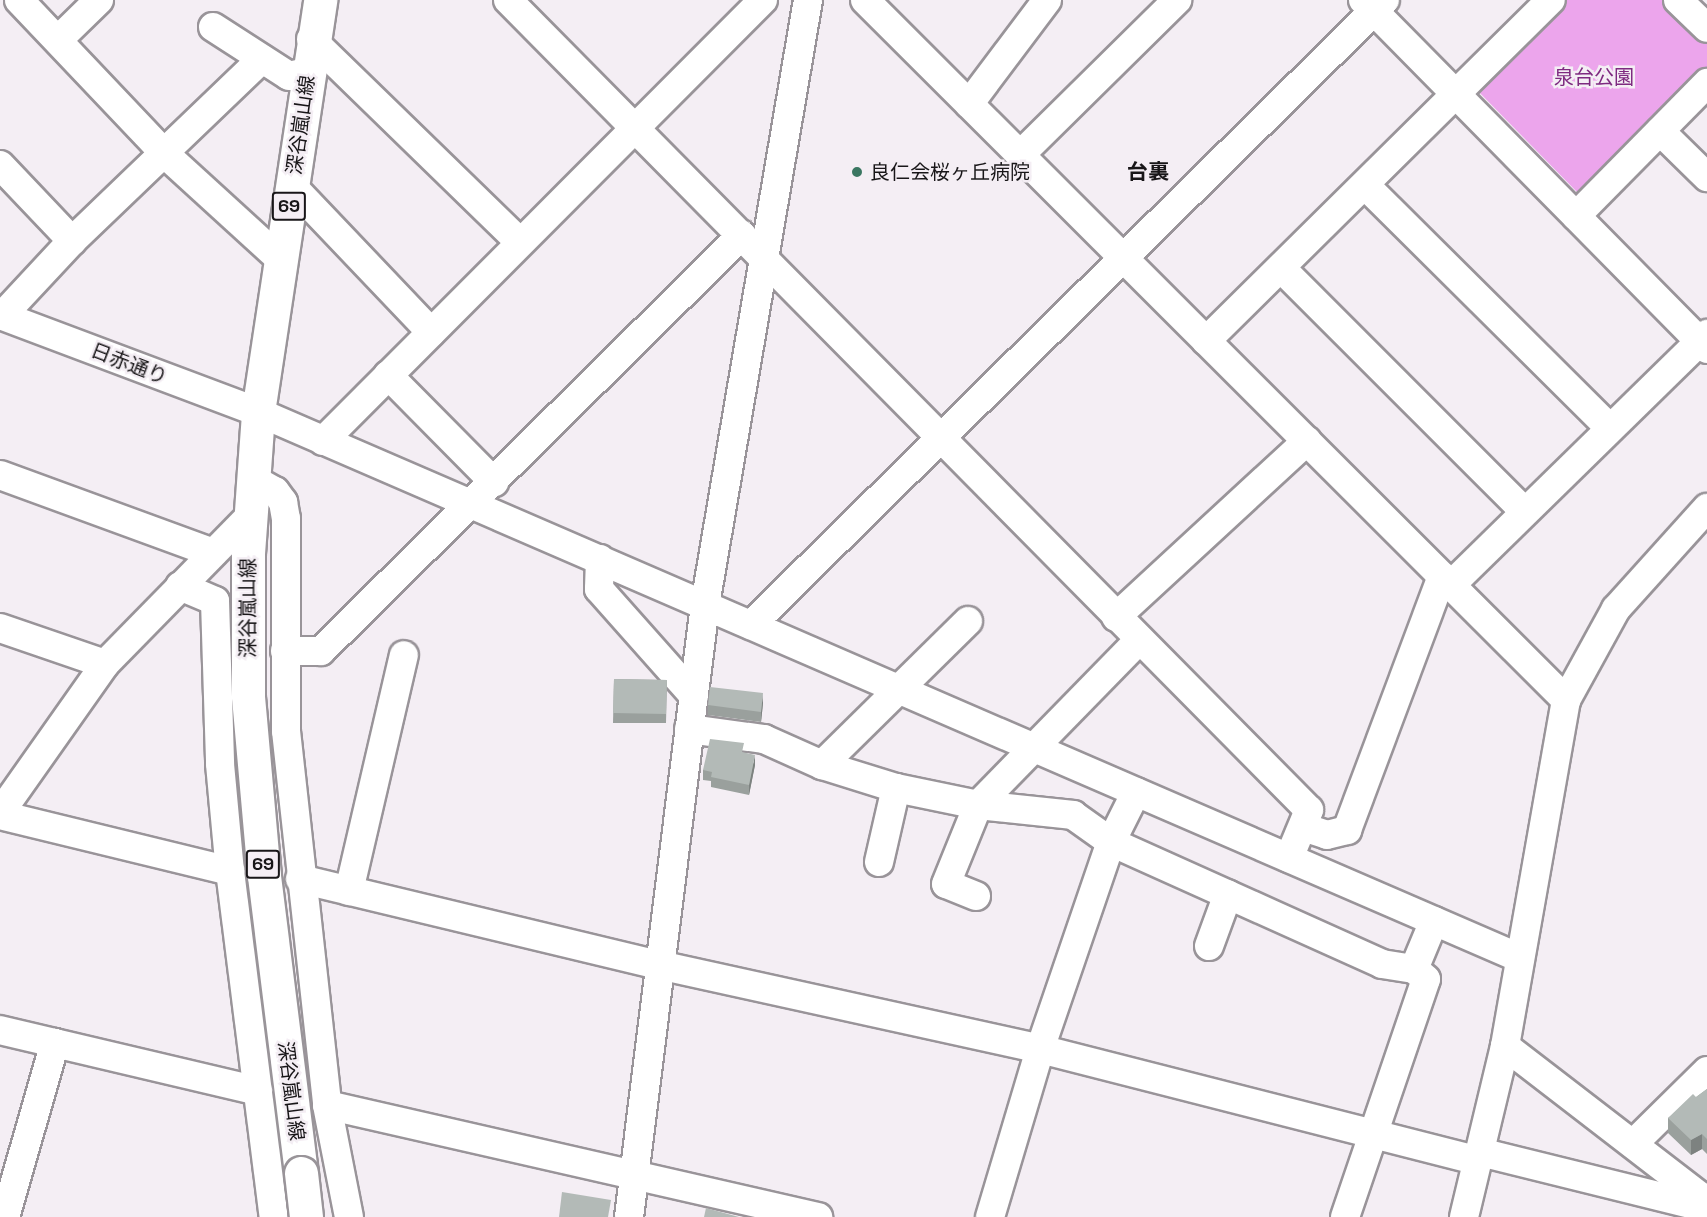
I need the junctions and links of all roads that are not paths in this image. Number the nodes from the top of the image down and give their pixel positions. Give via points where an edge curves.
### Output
1 (19, 0) edge
2 (99, 0) edge
3 (320, 0) edge
4 (763, 0) edge
5 (808, 0) edge
6 (865, 0) edge
7 (1047, 0) edge
8 (1177, 0) edge
9 (1551, 0) edge
10 (1678, 0) edge
11 (1374, 4) edge
12 (523, 5) edge
13 (213, 27) dead end
14 (1707, 28) edge
15 (58, 39) junction
16 (311, 39) junction
17 (262, 59) junction
18 (310, 71) junction
19 (1707, 83) edge
20 (1457, 95) junction
21 (969, 104) junction
22 (634, 126) junction
23 (1660, 131) junction
24 (164, 153) junction
25 (1020, 155) junction
26 (0, 165) edge
27 (1707, 177) edge
28 (1365, 185) junction
29 (292, 186) junction
30 (1576, 216) junction
31 (742, 235) junction
32 (72, 241) junction
33 (520, 242) junction
34 (764, 257) junction
35 (279, 258) junction
36 (1124, 258) junction
37 (1281, 268) junction
38 (1, 315) edge
39 (431, 332) junction
40 (1206, 340) junction
41 (1704, 341) edge
42 (388, 375) junction
43 (258, 412) junction
44 (1610, 428) junction
45 (939, 438) junction
46 (323, 441) junction
47 (1307, 441) junction
48 (0, 474) edge
49 (253, 479) junction
50 (494, 482) junction
51 (472, 504) junction
52 (1524, 511) junction
53 (250, 514) junction
54 (1704, 520) edge
55 (213, 553) junction
56 (600, 559) junction
57 (1447, 580) junction
58 (180, 585) junction
59 (705, 605) junction
60 (1116, 616) junction
61 (968, 621) dead end
62 (751, 625) junction
63 (0, 628) edge
64 (1139, 640) junction
65 (285, 651) junction
66 (404, 655) dead end
67 (105, 664) junction
68 (899, 689) junction
69 (694, 696) junction
70 (1566, 700) junction
71 (689, 729) junction
72 (1037, 749) junction
73 (822, 765) junction
74 (896, 788) junction
75 (1136, 792) junction
76 (978, 805) junction
77 (0, 814) edge
78 (1303, 826) junction
79 (1112, 842) junction
80 (1289, 858) junction
81 (879, 862) dead end
82 (230, 871) junction
83 (300, 879) junction
84 (349, 891) junction
85 (1228, 894) junction
86 (976, 896) dead end
87 (1434, 921) junction
88 (1209, 946) dead end
89 (1520, 958) junction
90 (659, 965) junction
91 (1414, 969) junction
92 (0, 1030) edge
93 (55, 1043) junction
94 (1505, 1046) junction
95 (1040, 1049) junction
96 (1707, 1071) edge
97 (258, 1090) junction
98 (327, 1105) junction
99 (1373, 1134) junction
100 (1633, 1144) junction
101 (1479, 1156) junction
102 (635, 1175) junction
103 (1707, 1207) edge
104 (1707, 1212) edge
105 (274, 1215) edge
106 (5, 1217) edge
107 (308, 1217) edge
108 (349, 1217) edge
109 (629, 1217) edge
110 (818, 1217) edge
111 (990, 1217) edge
112 (1345, 1217) edge
113 (1464, 1217) edge
114 (1705, 1217) edge

1 - 15 street
2 - 15 street
3 - 16 main road, 深谷嵐山線 / 69
4 - 22 street
5 - 34 street
6 - 21 street
7 - 21 street
8 - 25 street
9 - 20 street
10 - 14 street
11 - 20 street
11 - 36 street
12 - 22 street
13 - 17 street
15 - 24 street
16 - 18 main road, 深谷嵐山線 / 69
16 - 33 street
17 - 18 street via 289,76
17 - 24 street
18 - 29 main road, 深谷嵐山線 / 69
19 - 23 street
20 - 28 street
20 - 30 street
21 - 25 street
22 - 31 street
22 - 33 street
23 - 27 street
23 - 30 street
24 - 32 street
24 - 35 street
25 - 36 street
26 - 32 street
28 - 37 street
28 - 44 street
29 - 35 main road, 深谷嵐山線 / 69
29 - 39 street
30 - 41 street
31 - 34 street
31 - 50 street
32 - 38 street
33 - 39 street
34 - 45 street
34 - 59 street
35 - 43 main road, 深谷嵐山線 / 69
36 - 40 street
36 - 45 street
37 - 40 street
37 - 52 street
38 - 43 street, 日赤通り
39 - 42 street
40 - 47 street
41 - 44 street
42 - 46 street
42 - 50 street
43 - 46 street, 日赤通り
43 - 49 main road, 深谷嵐山線 / 69
44 - 52 street
45 - 60 street
45 - 62 street
46 - 51 street, 日赤通り
47 - 57 street
47 - 60 street
48 - 55 street
49 - 53 main road, 深谷嵐山線 / 69
49 - 65 street via 275,491 284,502
50 - 51 street
51 - 56 street, 日赤通り
51 - 65 street via 321,651
52 - 57 street
53 - 55 street
53 - 107 main road, 深谷嵐山線 / 69, bridge via 248,695 264,876
54 - 70 street via 1616,609
55 - 58 street
56 - 59 street, 日赤通り
56 - 69 street via 599,588
57 - 70 street
57 - 78 street via 1347,830 1327,835
58 - 67 street
58 - 82 street via 215,601 220,764
59 - 62 street, 日赤通り
59 - 69 street
60 - 64 street
61 - 68 street
62 - 68 street, 日赤通り
63 - 67 street
64 - 72 street
64 - 78 street via 1309,810
65 - 83 street via 286,731
66 - 84 street
67 - 77 street
68 - 72 street, 日赤通り
68 - 73 street
69 - 71 street
70 - 89 street
71 - 73 street via 764,739
71 - 90 street
72 - 75 street, 日赤通り
72 - 76 street
73 - 74 street
74 - 76 street
74 - 81 street
75 - 79 street
75 - 80 street, 日赤通り
76 - 79 street via 1073,816
76 - 86 street via 946,884
77 - 82 street
78 - 80 street
79 - 85 street
79 - 95 street
80 - 87 street, 日赤通り
82 - 97 street
83 - 84 street
83 - 98 street
84 - 90 street
85 - 88 street
85 - 91 street via 1382,964
87 - 89 street, 日赤通り
87 - 91 street
89 - 94 street
90 - 95 street
90 - 102 street
91 - 99 street via 1426,979
92 - 93 street
93 - 97 street
93 - 106 street
94 - 100 street
94 - 101 street
95 - 99 street
95 - 111 street
96 - 100 street
97 - 105 street
98 - 102 street
98 - 108 street
99 - 101 street
99 - 112 street
100 - 103 street via 1700,1196
101 - 103 street
101 - 113 street
102 - 109 street
102 - 110 street
104 - 114 street
105 - 107 street

